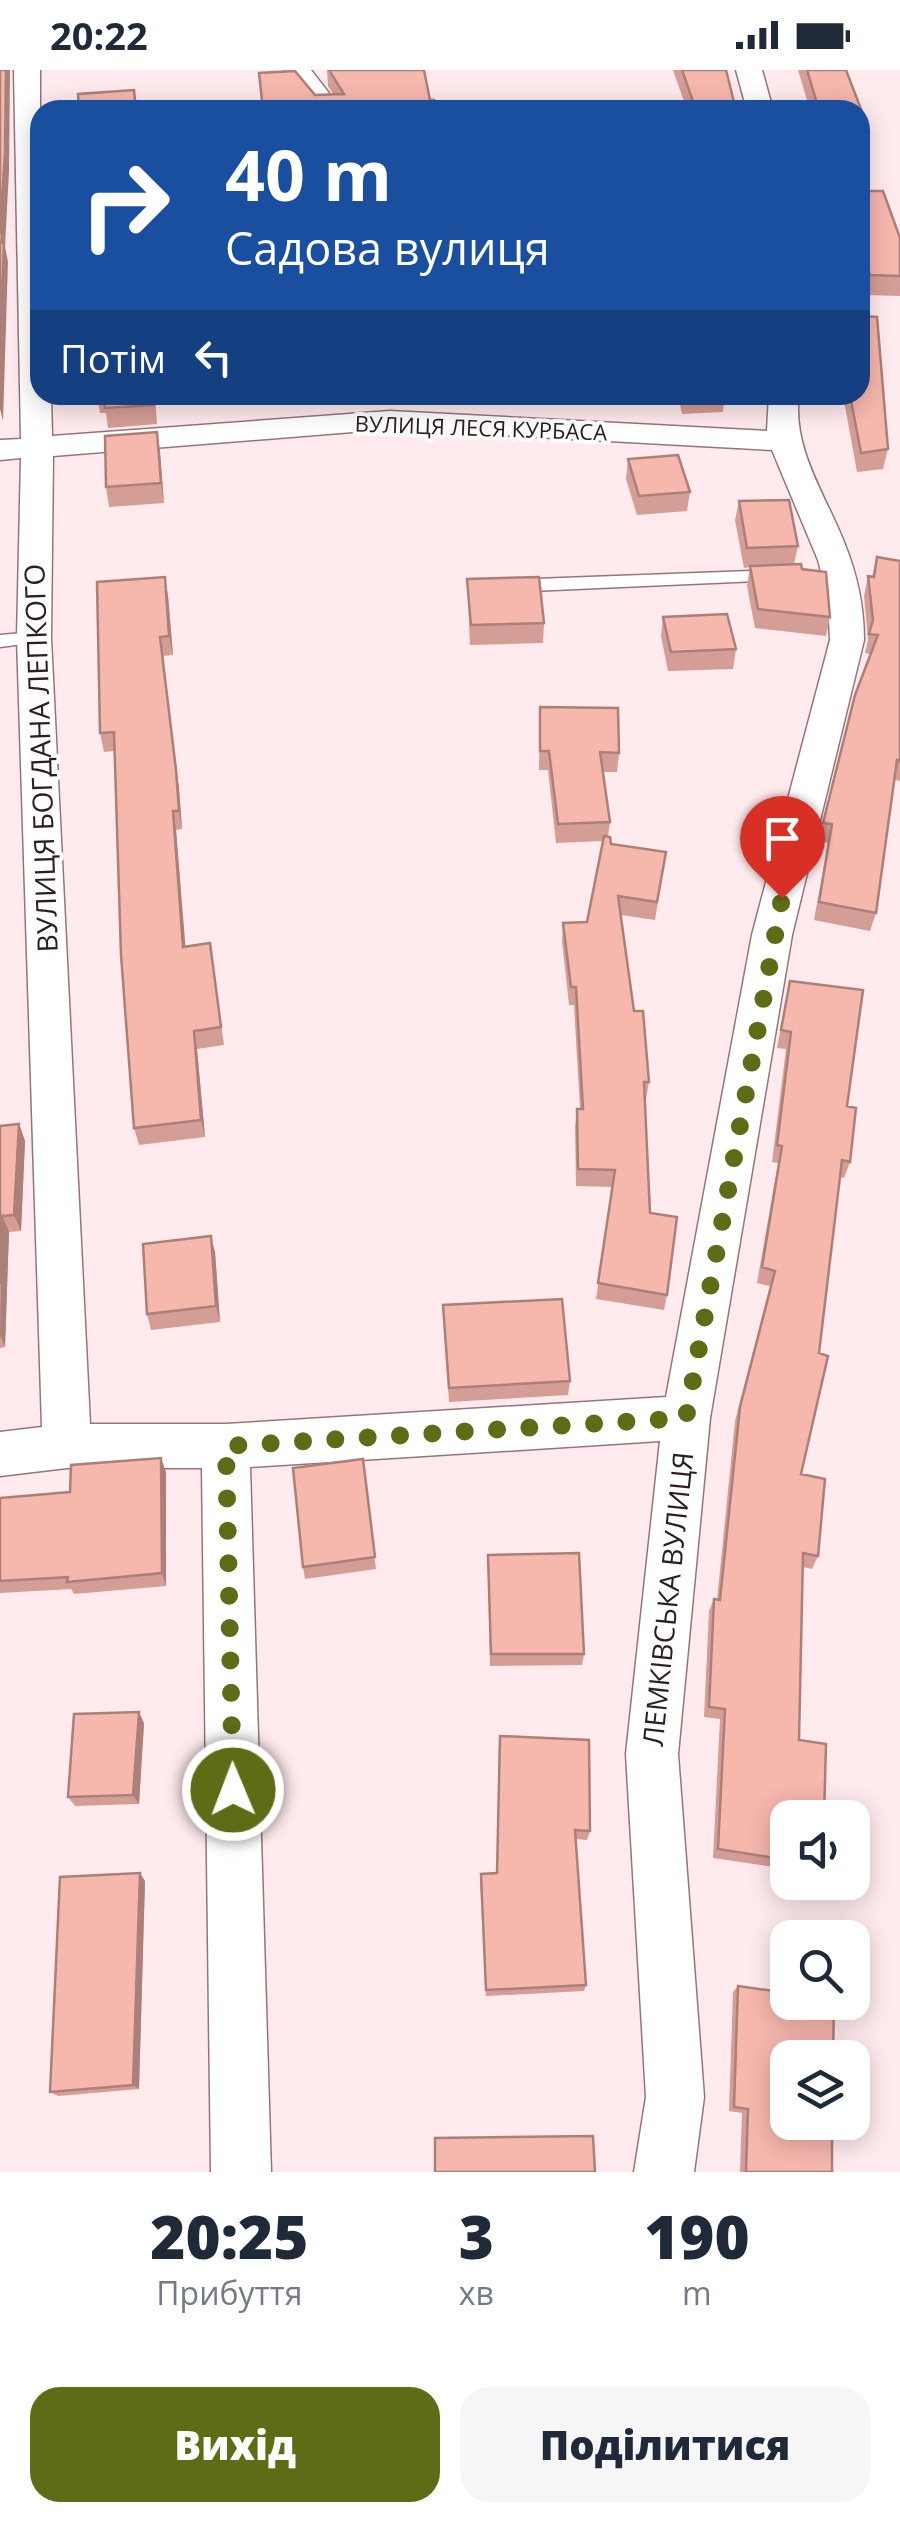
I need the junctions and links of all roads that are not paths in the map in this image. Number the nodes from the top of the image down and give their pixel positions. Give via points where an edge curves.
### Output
1 (27, 70) edge
2 (298, 70) edge
3 (749, 70) edge
4 (321, 100) edge
5 (757, 100) edge
6 (30, 183) edge
7 (36, 405) edge
8 (784, 405) edge
9 (388, 408) edge
10 (782, 441) junction
11 (37, 446) junction
12 (0, 450) edge
13 (820, 575) junction
14 (480, 587) edge
15 (17, 640) edge
16 (686, 1418) junction
17 (67, 1446) junction
18 (226, 1446) junction
19 (0, 1454) edge
20 (242, 2172) edge
21 (664, 2172) edge

1 - 6 street, ВУЛИЦЯ БОГДАНА ЛЕПКОГО
2 - 4 street
3 - 5 street
7 - 11 street, ВУЛИЦЯ БОГДАНА ЛЕПКОГО
8 - 10 street, ЛЕМКІВСЬКА ВУЛИЦЯ
9 - 10 street, ВУЛИЦЯ ЛЕСЯ КУРБАСА
9 - 11 street, ВУЛИЦЯ ЛЕСЯ КУРБАСА
10 - 13 street, ЛЕМКІВСЬКА ВУЛИЦЯ
11 - 12 street, ВУЛИЦЯ ЛЕСЯ КУРБАСА
11 - 15 street, ВУЛИЦЯ БОГДАНА ЛЕПКОГО
13 - 14 lane
13 - 16 street, ЛЕМКІВСЬКА ВУЛИЦЯ via 849,610 847,640 772,935
15 - 17 street, ВУЛИЦЯ БОГДАНА ЛЕПКОГО
16 - 18 street
16 - 21 street, ЛЕМКІВСЬКА ВУЛИЦЯ via 652,1754 675,2097
17 - 18 street
17 - 19 street
18 - 20 street

